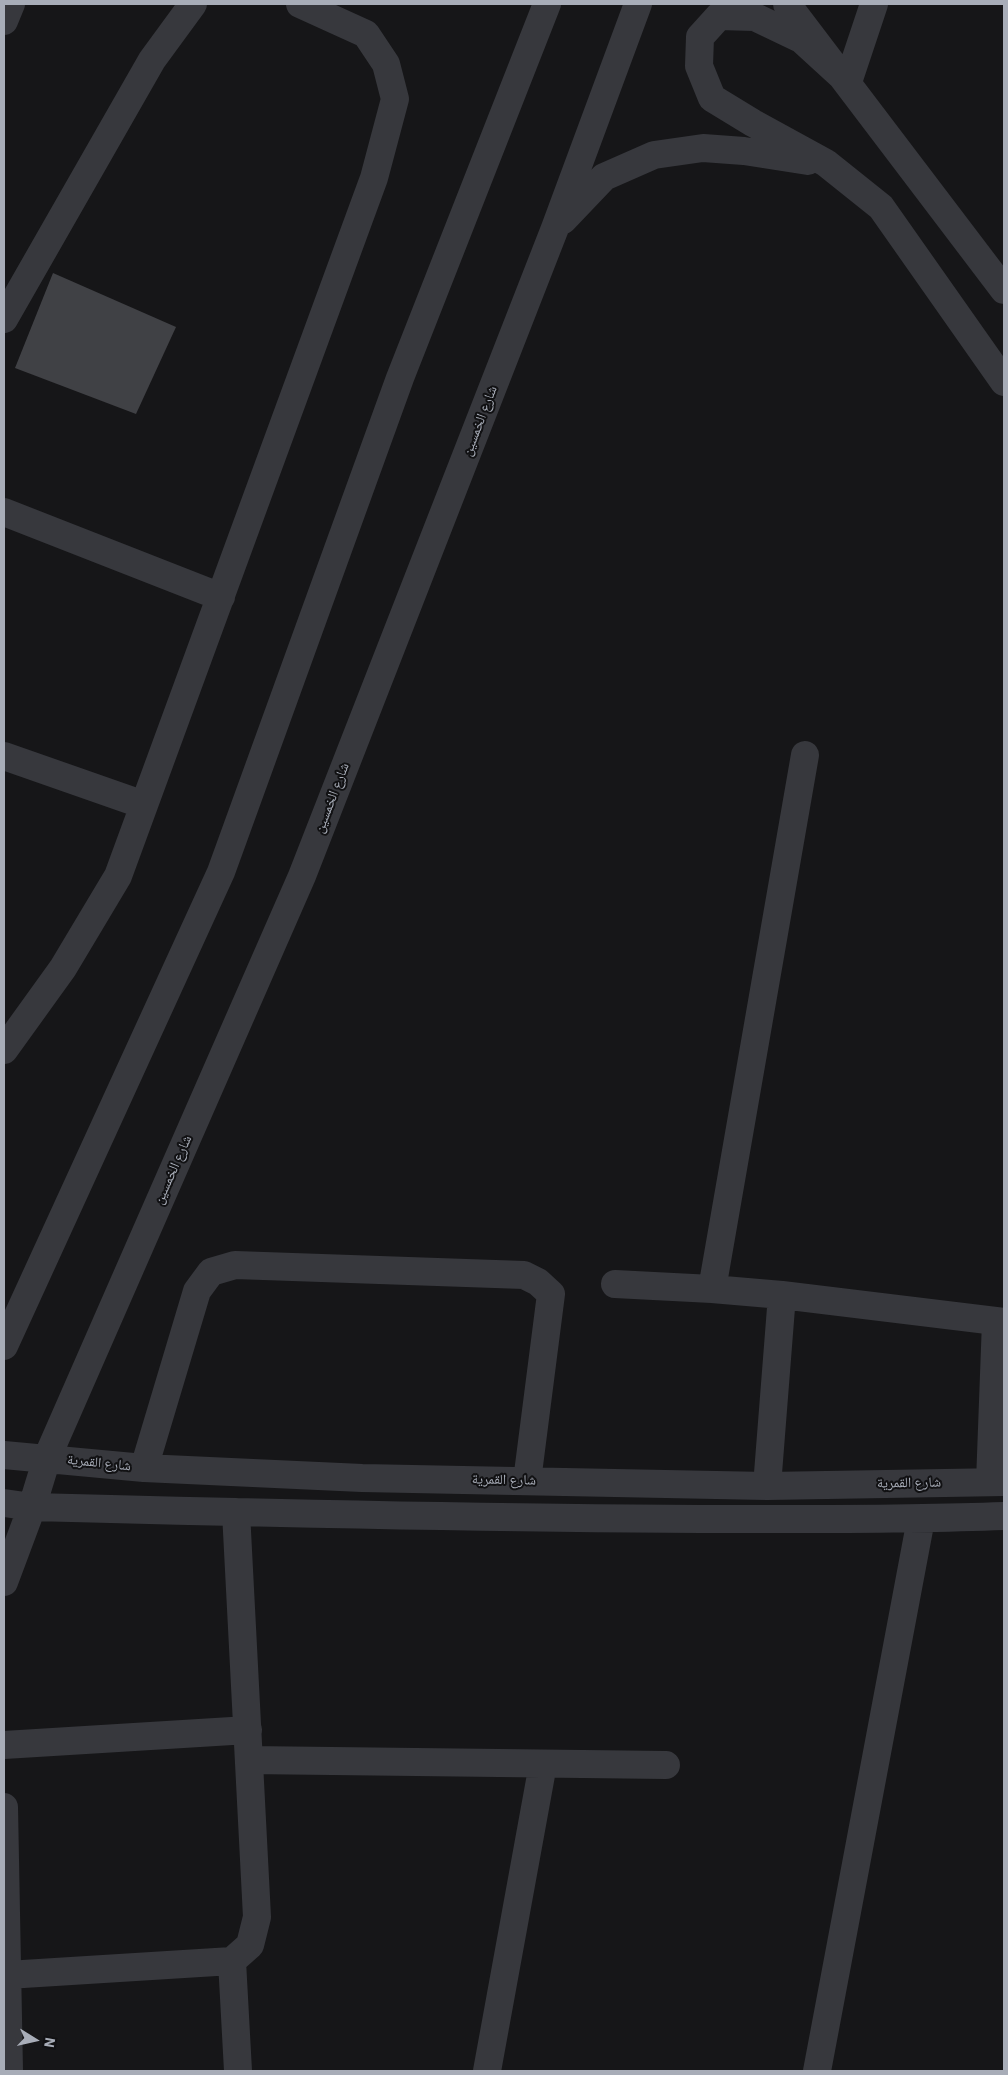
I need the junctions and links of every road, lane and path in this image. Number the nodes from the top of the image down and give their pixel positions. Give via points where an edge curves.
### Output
1 (11, 4) edge
2 (193, 4) edge
3 (300, 4) edge
4 (547, 4) edge
5 (638, 4) edge
6 (787, 4) edge
7 (874, 4) edge
8 (4, 21) edge
9 (848, 82) junction
10 (826, 163) junction
11 (555, 228) junction
12 (1004, 290) edge
13 (4, 319) edge
14 (1004, 382) edge
15 (4, 512) edge
16 (221, 597) junction
17 (805, 755) dead end
18 (4, 756) edge
19 (144, 804) junction
20 (4, 1050) edge
21 (614, 1284) dead end
22 (712, 1289) junction
23 (782, 1296) junction
24 (1000, 1322) edge
25 (4, 1346) edge
26 (4, 1454) edge
27 (47, 1458) junction
28 (144, 1468) junction
29 (528, 1481) junction
30 (997, 1482) edge
31 (767, 1486) junction
32 (4, 1503) edge
33 (32, 1507) junction
34 (236, 1512) junction
35 (1004, 1516) edge
36 (921, 1519) junction
37 (4, 1582) edge
38 (248, 1730) junction
39 (4, 1745) edge
40 (248, 1760) junction
41 (543, 1764) junction
42 (666, 1765) dead end
43 (4, 1807) edge
44 (232, 1961) junction
45 (7, 1976) junction
46 (9, 2071) edge
47 (238, 2071) edge
48 (487, 2071) edge
49 (817, 2071) edge

1 - 8 street
2 - 13 street via 152,60
3 - 16 street via 366,34 386,64 395,99 374,178
4 - 25 street via 400,378 221,872
5 - 11 street, شارع الخمسين
6 - 9 street
7 - 9 street
9 - 10 street via 801,39 755,17 718,16 700,37 699,66 712,98 752,124
9 - 12 street
10 - 11 street via 703,148 654,155 604,177
10 - 14 street via 881,207
11 - 27 street, شارع الخمسين via 302,876
15 - 16 street
16 - 19 street
17 - 22 street
18 - 19 street
19 - 20 street via 118,876 63,968
21 - 22 street
22 - 23 street
23 - 24 street
23 - 31 street
24 - 30 street
26 - 27 street, شارع القمرية
27 - 28 street, شارع القمرية
27 - 33 street, شارع الخمسين
28 - 29 street, شارع القمرية via 362,1478
28 - 29 street via 197,1290 211,1272 235,1266 504,1274 524,1275 551,1294
29 - 31 street, شارع القمرية
30 - 31 street, شارع القمرية
32 - 33 street
33 - 34 street
33 - 37 street, شارع الخمسين
34 - 36 street via 598,1519
34 - 38 street
35 - 36 street
36 - 49 street
38 - 39 street
38 - 40 street
40 - 41 street
40 - 44 street via 257,1917 250,1945
41 - 42 street
41 - 48 street
43 - 45 street
44 - 45 street
44 - 47 street
45 - 46 street

